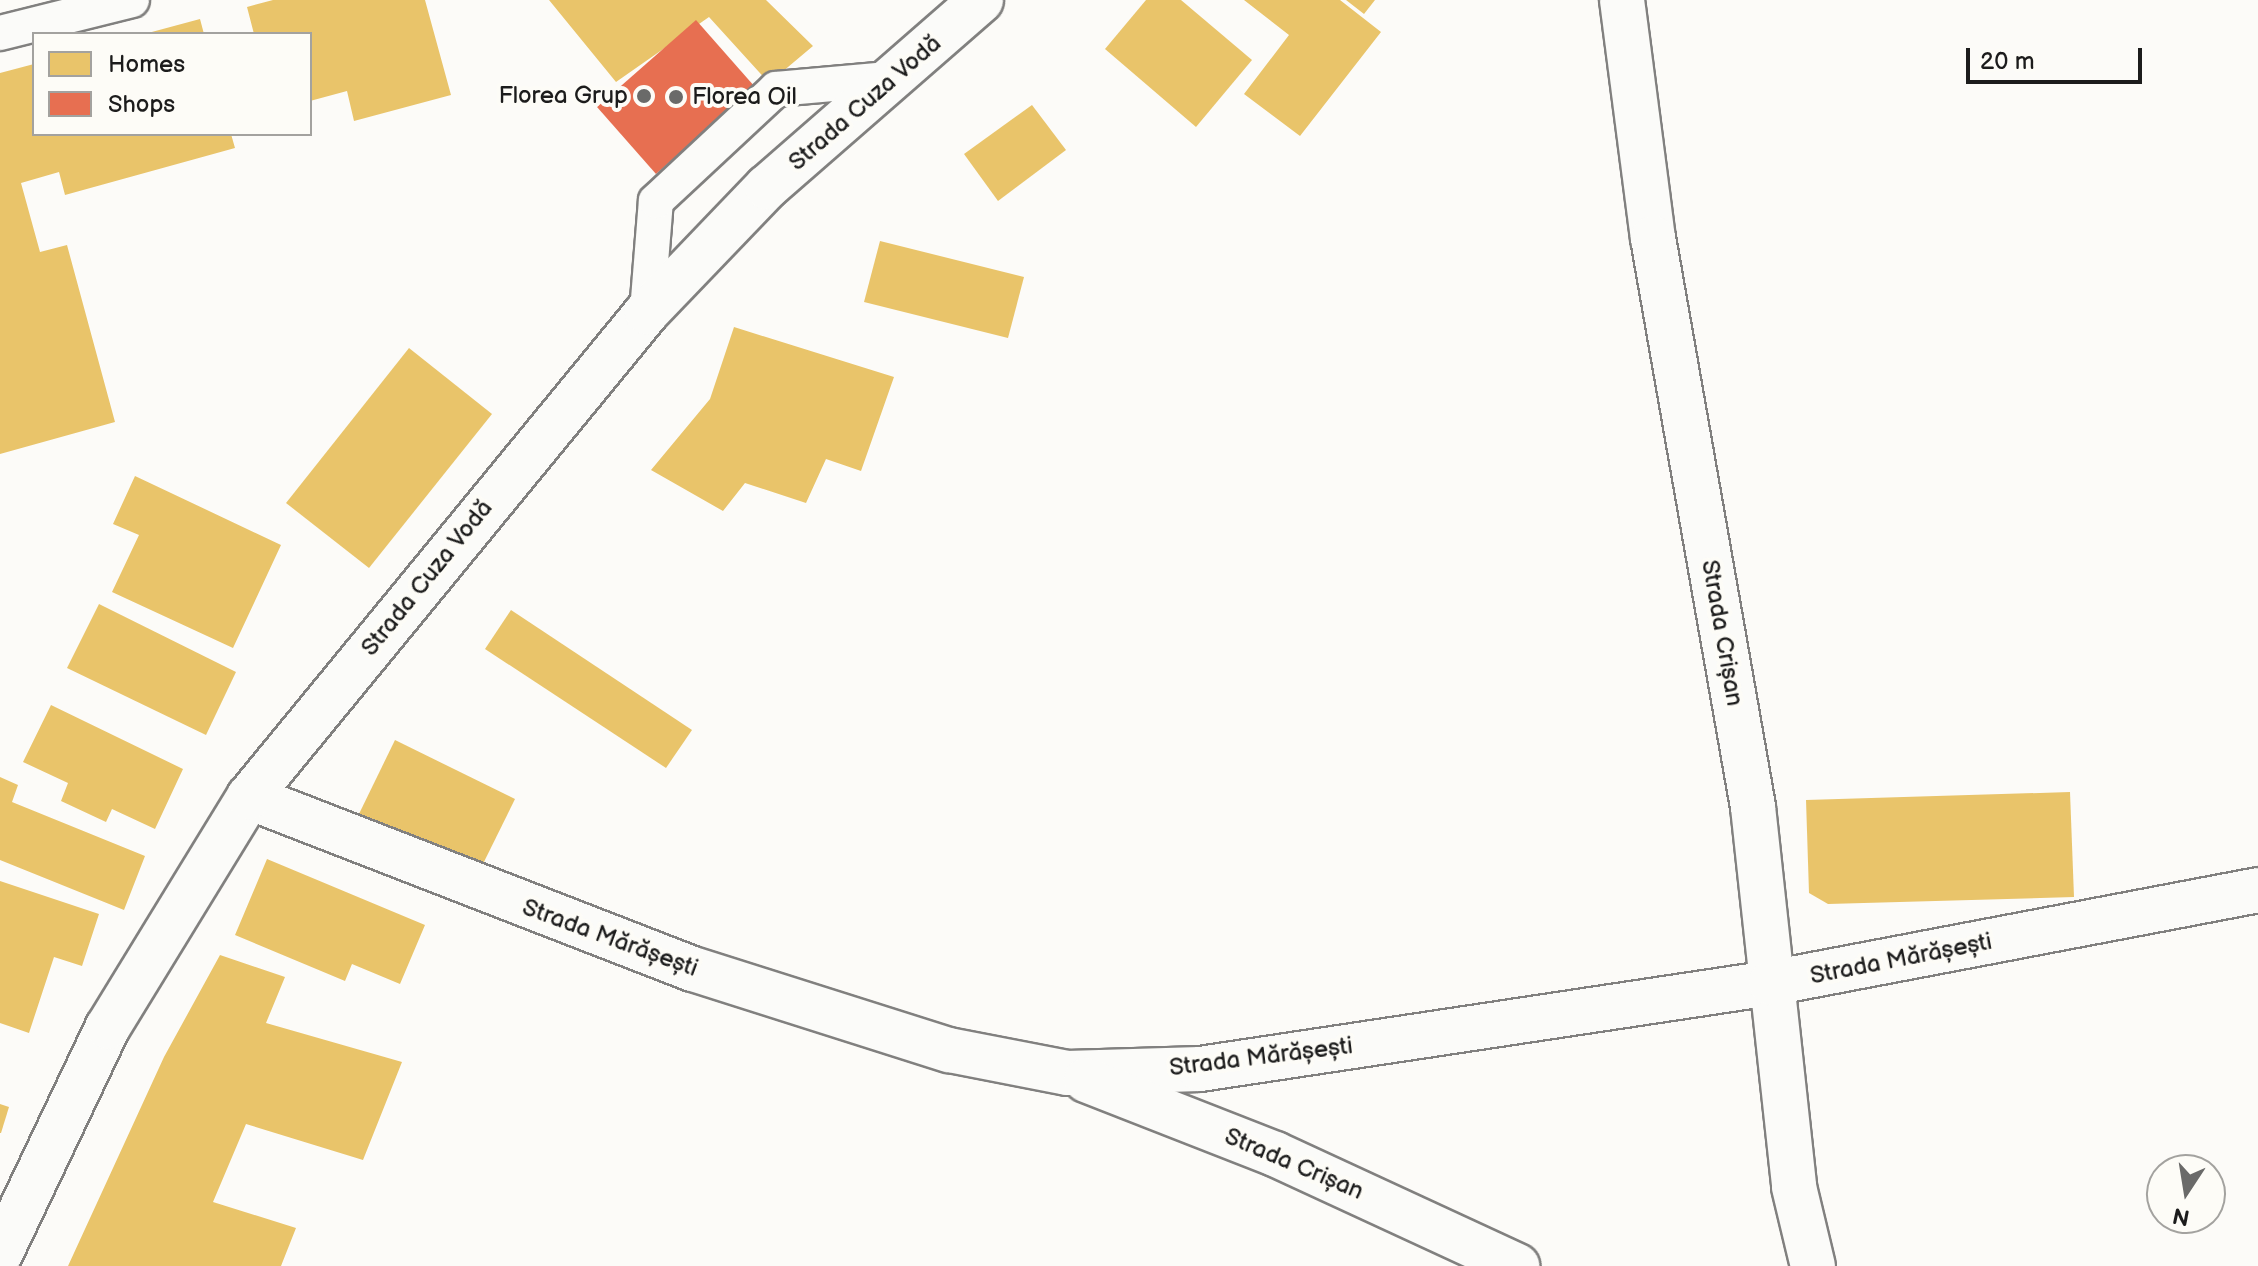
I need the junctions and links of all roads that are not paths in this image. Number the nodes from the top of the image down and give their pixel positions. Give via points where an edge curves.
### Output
1 (132, 0) edge
2 (981, 0) edge
3 (1622, 0) edge
4 (0, 33) edge
5 (889, 79) junction
6 (647, 312) junction
7 (249, 797) junction
8 (2258, 890) edge
9 (1771, 983) junction
10 (1067, 1073) junction
11 (0, 1254) edge
12 (1517, 1266) edge
13 (1813, 1266) edge

1 - 4 lane
2 - 5 street, Strada Cuza Vodă
3 - 9 street, Strada Crișan via 1653,238 1753,807
5 - 6 street, Strada Cuza Vodă via 767,187
5 - 6 lane via 776,89 656,201
6 - 7 street, Strada Cuza Vodă
7 - 10 street, Strada Mărășești via 693,969 949,1050
7 - 11 street, Strada Cuza Vodă via 108,1027
8 - 9 street, Strada Mărășești
9 - 10 street, Strada Mărășești via 1200,1069
9 - 13 street, Strada Crișan via 1794,1187
10 - 12 street, Strada Crișan via 1275,1154

